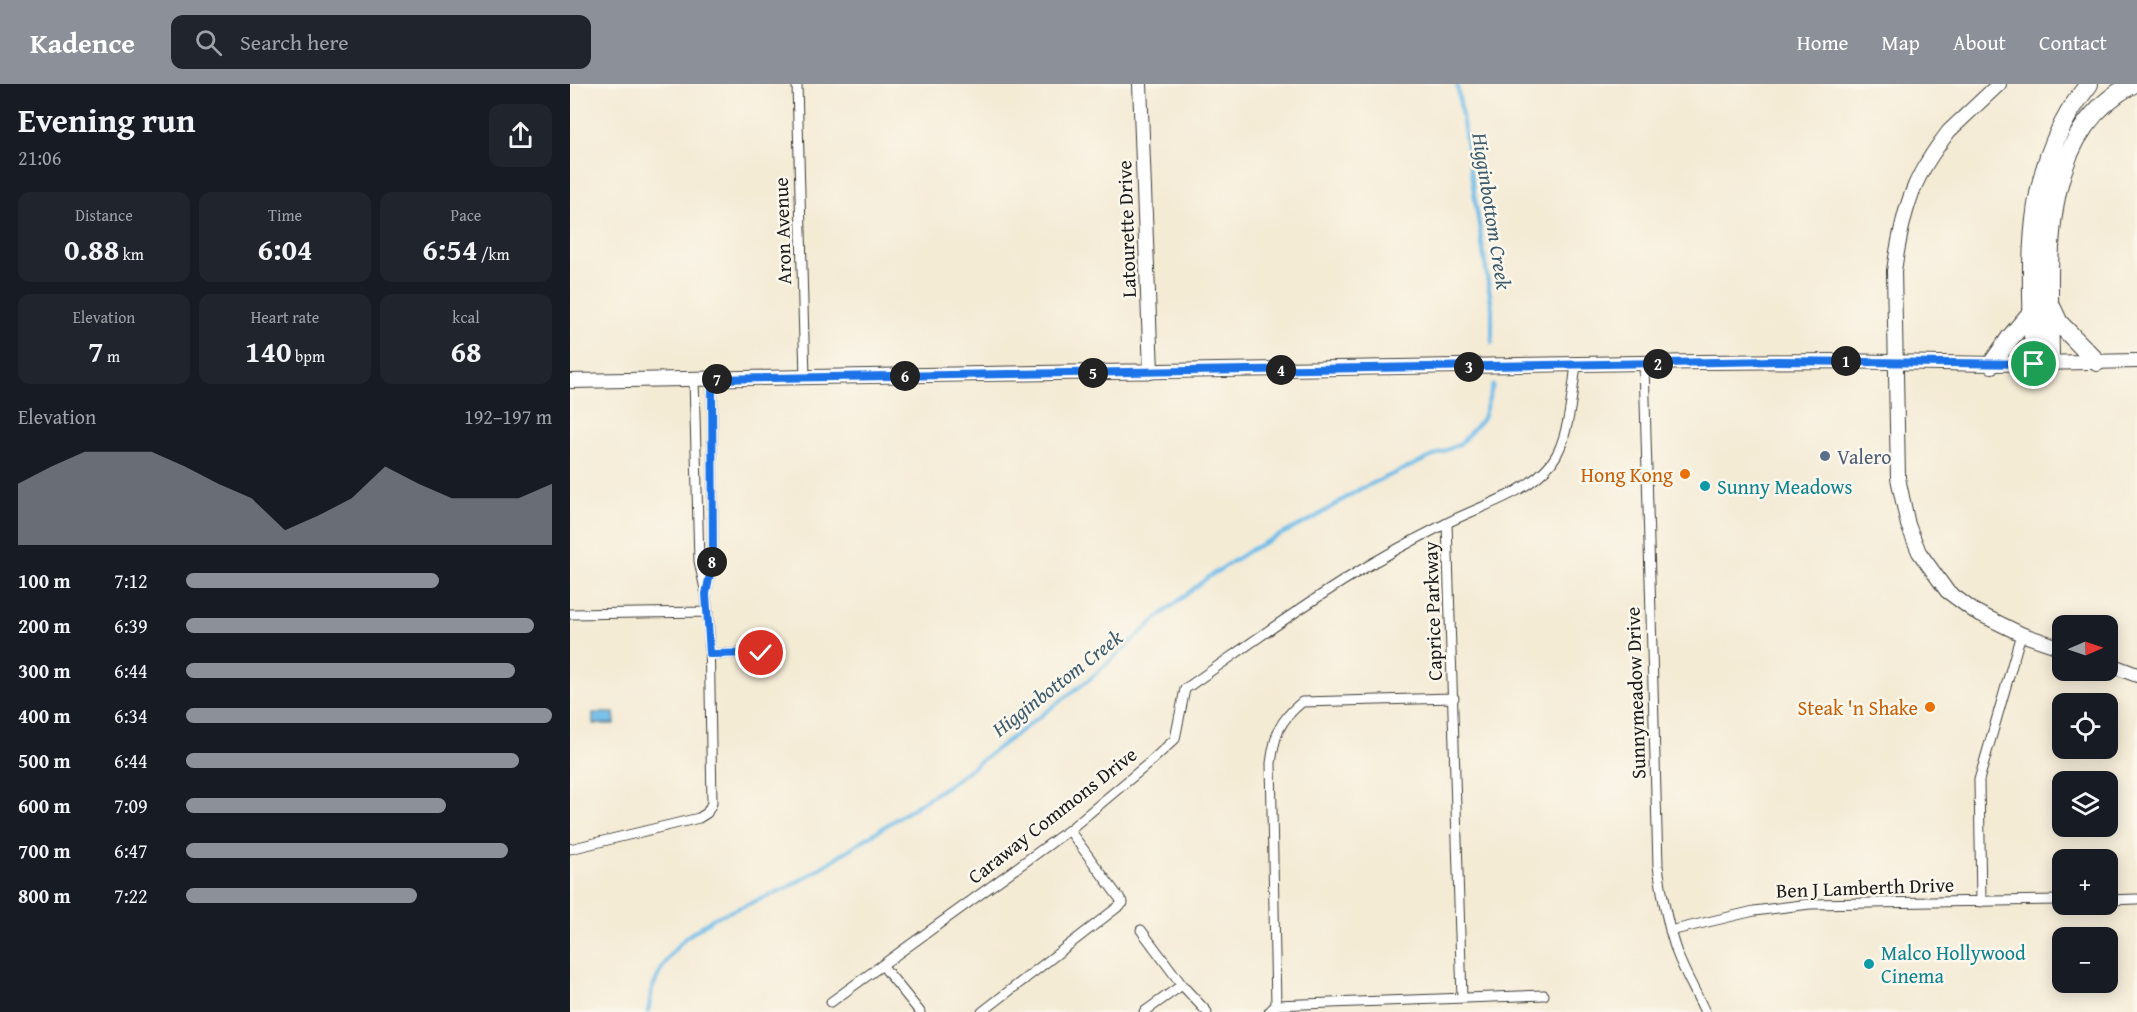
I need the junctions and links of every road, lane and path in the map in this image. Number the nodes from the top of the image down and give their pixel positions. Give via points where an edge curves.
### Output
1 (797, 84) edge
2 (1140, 84) edge
3 (1999, 84) edge
4 (2089, 84) edge
5 (2133, 84) edge
6 (2050, 303) junction
7 (2032, 312) junction
8 (2137, 361) edge
9 (1896, 362) junction
10 (2097, 362) junction
11 (2042, 363) junction
12 (1644, 364) junction
13 (1992, 364) junction
14 (1576, 365) junction
15 (1151, 372) junction
16 (805, 378) junction
17 (694, 379) junction
18 (712, 379) junction
19 (570, 381) edge
20 (1447, 523) junction
21 (706, 594) junction
22 (708, 612) junction
23 (570, 614) edge
24 (2021, 634) junction
25 (2052, 645) edge
26 (761, 653) dead end
27 (710, 654) junction
28 (2118, 668) edge
29 (2137, 675) edge
30 (1454, 698) junction
31 (1069, 830) junction
32 (570, 849) edge
33 (2137, 899) edge
34 (2052, 900) edge
35 (2118, 900) edge
36 (1981, 902) junction
37 (1141, 930) dead end
38 (1670, 931) junction
39 (882, 965) junction
40 (1182, 986) junction
41 (1544, 995) dead end
42 (1462, 998) junction
43 (831, 1002) dead end
44 (1273, 1009) edge
45 (920, 1012) edge
46 (982, 1012) edge
47 (1144, 1012) edge
48 (1207, 1012) edge
49 (1705, 1012) edge

1 - 16 street, Aron Avenue
2 - 15 street, Latourette Drive
3 - 9 street via 1949,131 1914,187 1898,240 1894,271
4 - 7 highway via 2058,133 2037,197 2032,242
5 - 6 highway via 2094,112 2076,138 2066,162 2052,218
6 - 10 highway via 2059,323
6 - 11 highway
7 - 11 highway
7 - 13 highway
8 - 10 street
9 - 12 street
9 - 13 street
9 - 24 street via 1898,478 1908,525 1919,552 1947,591 1974,611
10 - 11 street
11 - 13 street
12 - 14 street
12 - 38 street, Sunnymeadow Drive via 1658,866
14 - 15 street
14 - 20 street, Caprice Parkway via 1564,436 1552,462 1515,492
15 - 16 street
16 - 18 street
17 - 18 street
17 - 19 street
17 - 21 street via 699,561
18 - 21 street via 713,559
20 - 30 street, Caprice Parkway
20 - 31 street, Caraway Commons Drive via 1352,576 1185,689 1174,739
21 - 22 street
22 - 23 street
22 - 27 street
24 - 25 street
24 - 36 street via 1979,780
26 - 27 street
27 - 32 street via 712,803 707,813
28 - 29 street
30 - 42 street
30 - 44 street, Caprice Parkway via 1302,702 1287,714 1275,735 1271,763
31 - 39 street, Caraway Commons Drive
31 - 46 street via 1123,903
33 - 35 street
34 - 36 street, Ben J Lamberth Drive
36 - 38 street, Ben J Lamberth Drive via 1779,906
37 - 40 street
38 - 49 street, Sunnymeadow Drive
39 - 43 street, Caraway Commons Drive
39 - 45 street
40 - 47 street
40 - 48 street
41 - 42 street
42 - 44 street

